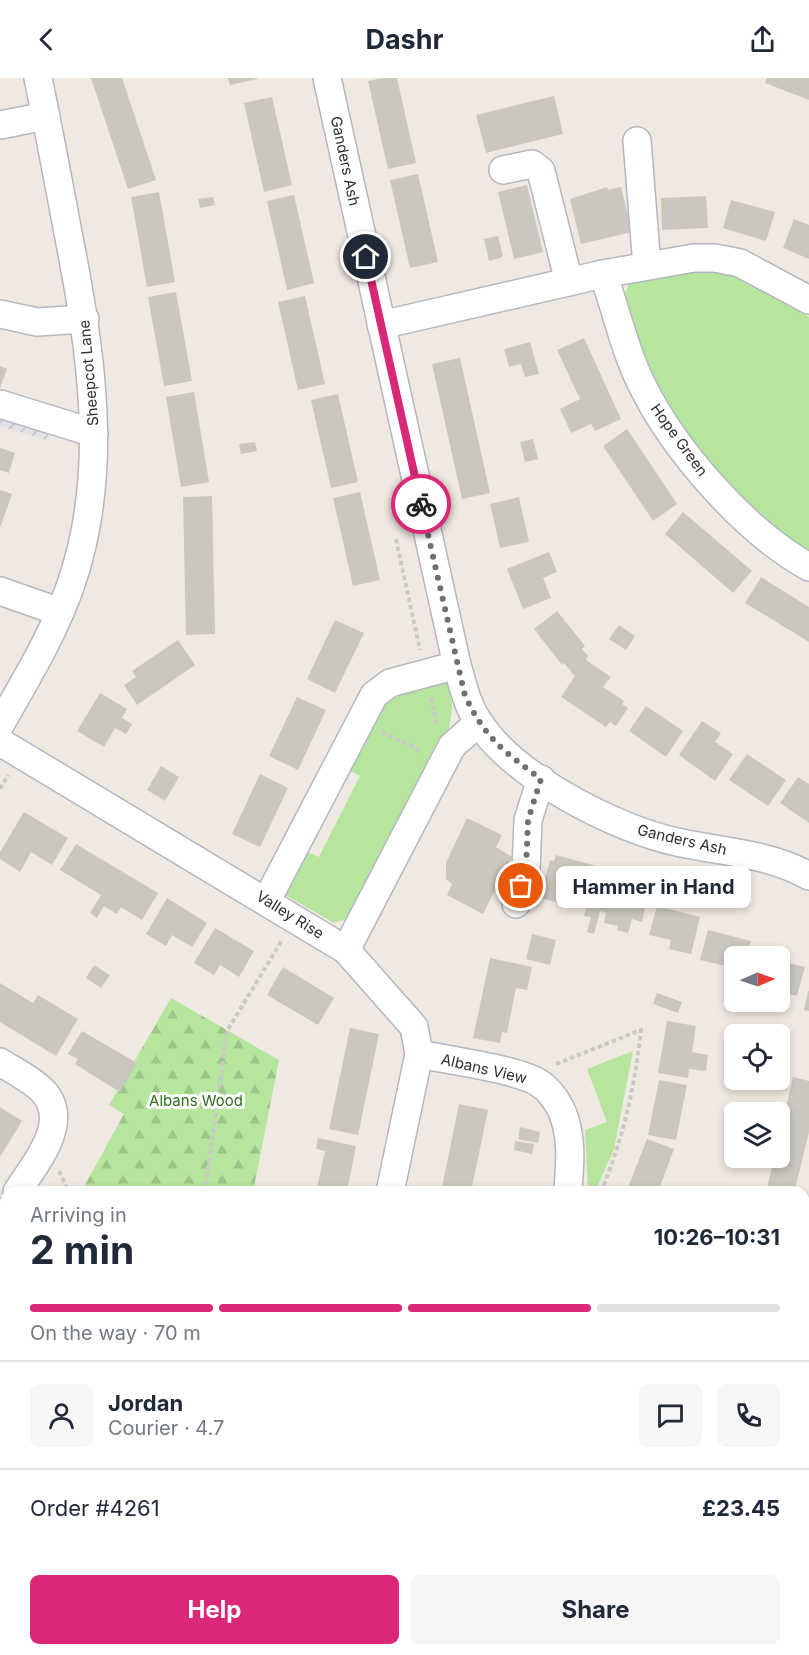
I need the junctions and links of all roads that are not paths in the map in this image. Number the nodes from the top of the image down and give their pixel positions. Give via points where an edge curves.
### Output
1 (38, 78) edge
2 (327, 78) edge
3 (45, 116) junction
4 (0, 125) edge
5 (637, 141) dead end
6 (503, 170) dead end
7 (647, 266) junction
8 (603, 274) junction
9 (569, 282) junction
10 (809, 300) edge
11 (0, 314) edge
12 (85, 319) junction
13 (381, 325) junction
14 (0, 404) edge
15 (94, 433) junction
16 (809, 567) edge
17 (0, 591) edge
18 (60, 612) junction
19 (457, 665) junction
20 (478, 723) junction
21 (0, 725) edge
22 (0, 742) edge
23 (541, 779) junction
24 (809, 876) edge
25 (267, 900) junction
26 (516, 904) dead end
27 (346, 950) junction
28 (418, 1054) junction
29 (0, 1062) edge
30 (21, 1186) edge
31 (391, 1186) edge
32 (568, 1186) edge

1 - 3 street, Sheepcot Lane
2 - 13 street, Ganders Ash
3 - 4 street
3 - 12 street, Sheepcot Lane
5 - 7 street
6 - 9 street via 532,164 541,171
7 - 8 street
7 - 10 street via 694,258 741,263
8 - 9 street
8 - 16 street, Hope Green via 639,380 659,417 700,472 763,535
9 - 13 street
11 - 12 street via 37,322
12 - 15 street, Sheepcot Lane
13 - 19 street, Ganders Ash
14 - 15 street
15 - 18 street, Sheepcot Lane via 84,531
17 - 18 street
18 - 21 street, Sheepcot Lane
19 - 20 street, Ganders Ash via 465,696
19 - 25 street via 381,688
20 - 23 street, Ganders Ash via 491,740
20 - 27 street via 452,746
22 - 25 street, Valley Rise
23 - 24 street, Ganders Ash via 580,804 651,836 774,861
23 - 26 street via 528,820 526,869
25 - 27 street, Valley Rise
27 - 28 street, Valley Rise via 414,1027
28 - 31 street, Valley Rise
28 - 32 street, Albans View via 524,1076 550,1092 560,1106 567,1128
29 - 30 street via 45,1093 54,1117 54,1128

